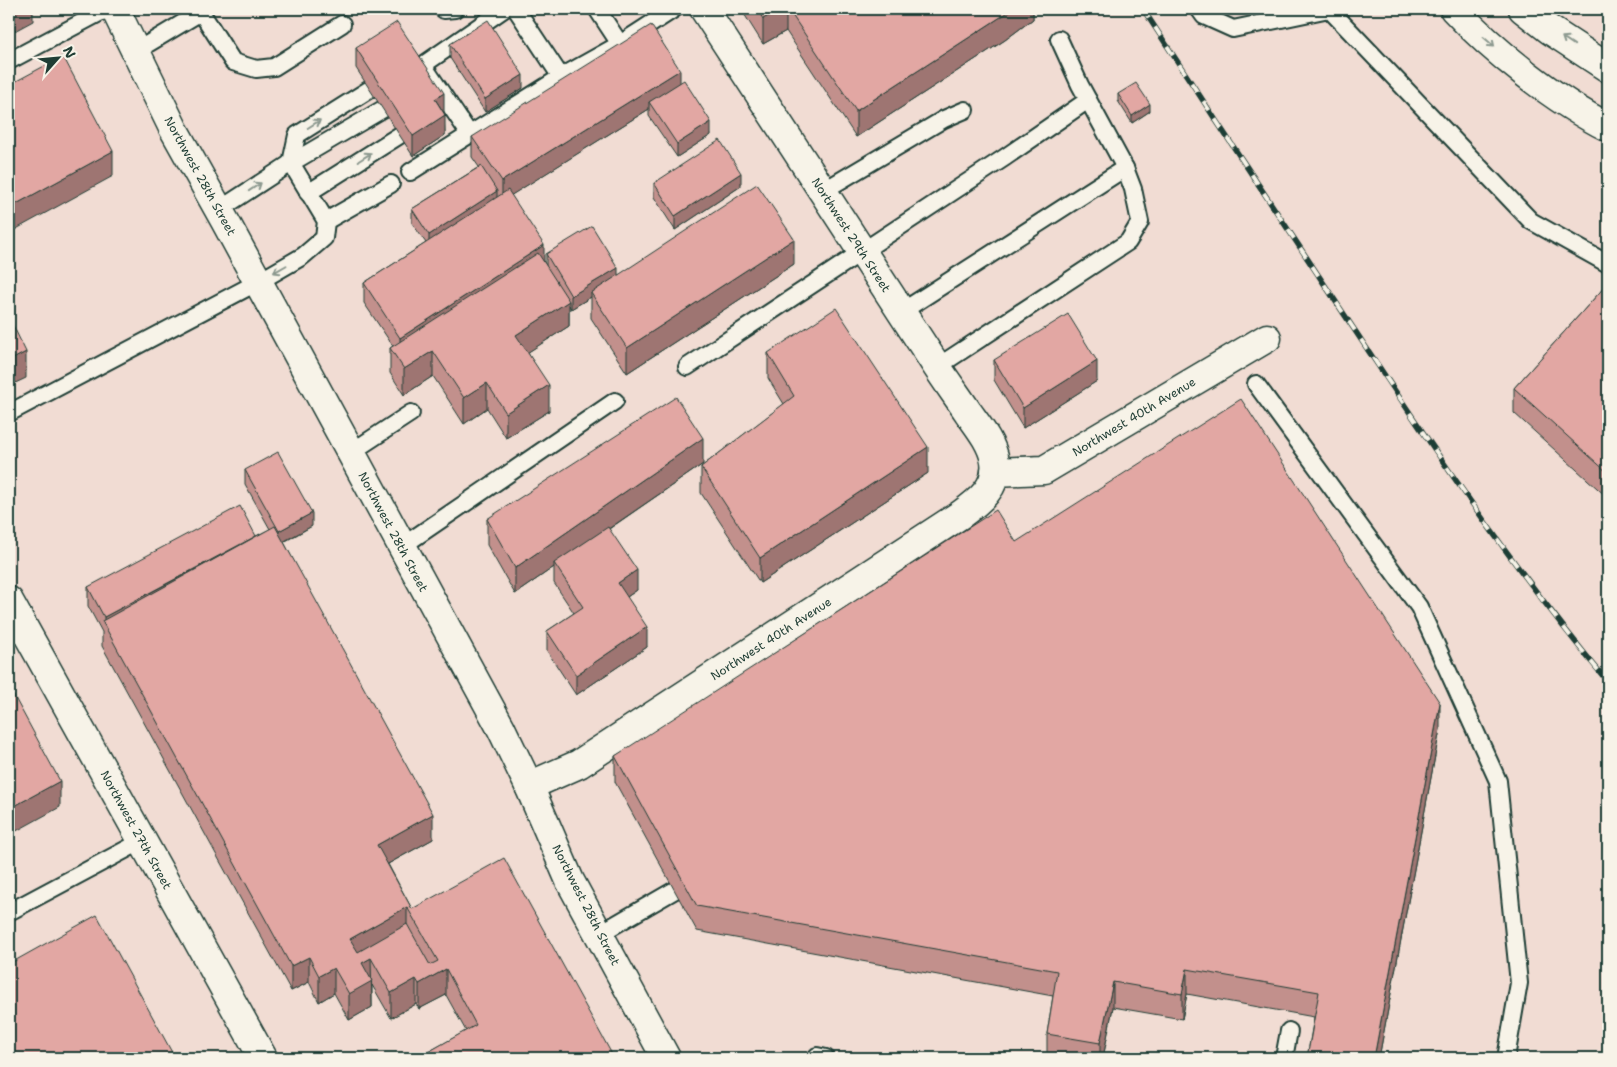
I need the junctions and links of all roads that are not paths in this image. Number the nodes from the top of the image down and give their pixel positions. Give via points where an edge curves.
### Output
1 (107, 9) edge
2 (115, 9) edge
3 (443, 9) edge
4 (455, 9) edge
5 (504, 9) edge
6 (516, 9) edge
7 (674, 9) edge
8 (704, 9) edge
9 (1199, 9) edge
10 (1454, 9) edge
11 (1523, 9) edge
12 (202, 10) edge
13 (603, 11) edge
14 (342, 24) dead end
15 (1059, 39) dead end
16 (620, 44) junction
17 (136, 51) junction
18 (9, 61) edge
19 (1608, 68) edge
20 (561, 77) junction
21 (370, 89) edge
22 (1088, 100) junction
23 (382, 109) edge
24 (965, 110) dead end
25 (1608, 127) edge
26 (400, 135) edge
27 (470, 135) junction
28 (291, 163) junction
29 (1125, 168) junction
30 (410, 172) dead end
31 (391, 184) dead end
32 (823, 191) junction
33 (308, 193) junction
34 (219, 210) junction
35 (326, 221) junction
36 (862, 251) junction
37 (1608, 264) edge
38 (258, 282) junction
39 (901, 312) junction
40 (1267, 338) dead end
41 (686, 367) dead end
42 (937, 367) junction
43 (1256, 384) dead end
44 (615, 400) dead end
45 (9, 413) edge
46 (411, 413) dead end
47 (350, 453) junction
48 (995, 466) junction
49 (401, 547) junction
50 (9, 601) edge
51 (529, 786) junction
52 (142, 841) junction
53 (676, 890) edge
54 (9, 912) edge
55 (599, 934) junction
56 (1289, 1031) dead end
57 (263, 1058) edge
58 (666, 1058) edge
59 (1284, 1058) edge
60 (1506, 1058) edge

1 - 18 lane
2 - 17 street, Northwest 28th Street
3 - 4 lane
5 - 27 lane via 422,72
6 - 20 lane
7 - 16 lane
8 - 32 street, Northwest 29th Street
9 - 37 lane via 1204,16 1233,29 1329,10 1531,221
10 -> 25 street via 1467,24 1523,70 1561,99
19 -> 11 street
12 - 14 lane via 233,62 256,68 274,67
12 - 17 lane
13 - 16 lane
15 - 22 lane
16 - 20 lane
17 - 34 street, Northwest 28th Street via 172,128
20 - 27 lane
28 -> 21 lane via 297,135
22 - 29 lane
22 - 36 lane
23 - 28 lane
24 - 32 lane via 944,119
33 -> 26 lane
27 - 30 lane
28 - 33 lane
34 -> 28 lane
29 - 39 lane
29 - 42 lane via 1140,222 1128,242
31 - 35 lane
32 - 36 street, Northwest 29th Street
33 - 35 lane
34 - 38 street, Northwest 28th Street
35 -> 38 lane via 324,238 303,256
36 - 39 street, Northwest 29th Street
36 - 41 lane
38 - 45 lane
38 - 47 street, Northwest 28th Street
39 - 42 street, Northwest 29th Street
40 - 48 street, Northwest 40th Avenue via 1044,470
42 - 48 street, Northwest 29th Street via 980,428 990,446
43 - 60 lane via 1419,607 1498,782 1520,983
44 - 49 lane
46 - 47 lane
47 - 49 street, Northwest 28th Street
48 - 51 street, Northwest 40th Avenue via 990,488 983,498 960,516 579,764
49 - 51 street, Northwest 28th Street via 501,728
50 - 52 street, Northwest 27th Street
51 - 55 street, Northwest 28th Street via 570,881
52 - 54 lane
52 - 57 street, Northwest 27th Street
53 - 55 lane
55 - 58 street, Northwest 28th Street
56 - 59 lane

